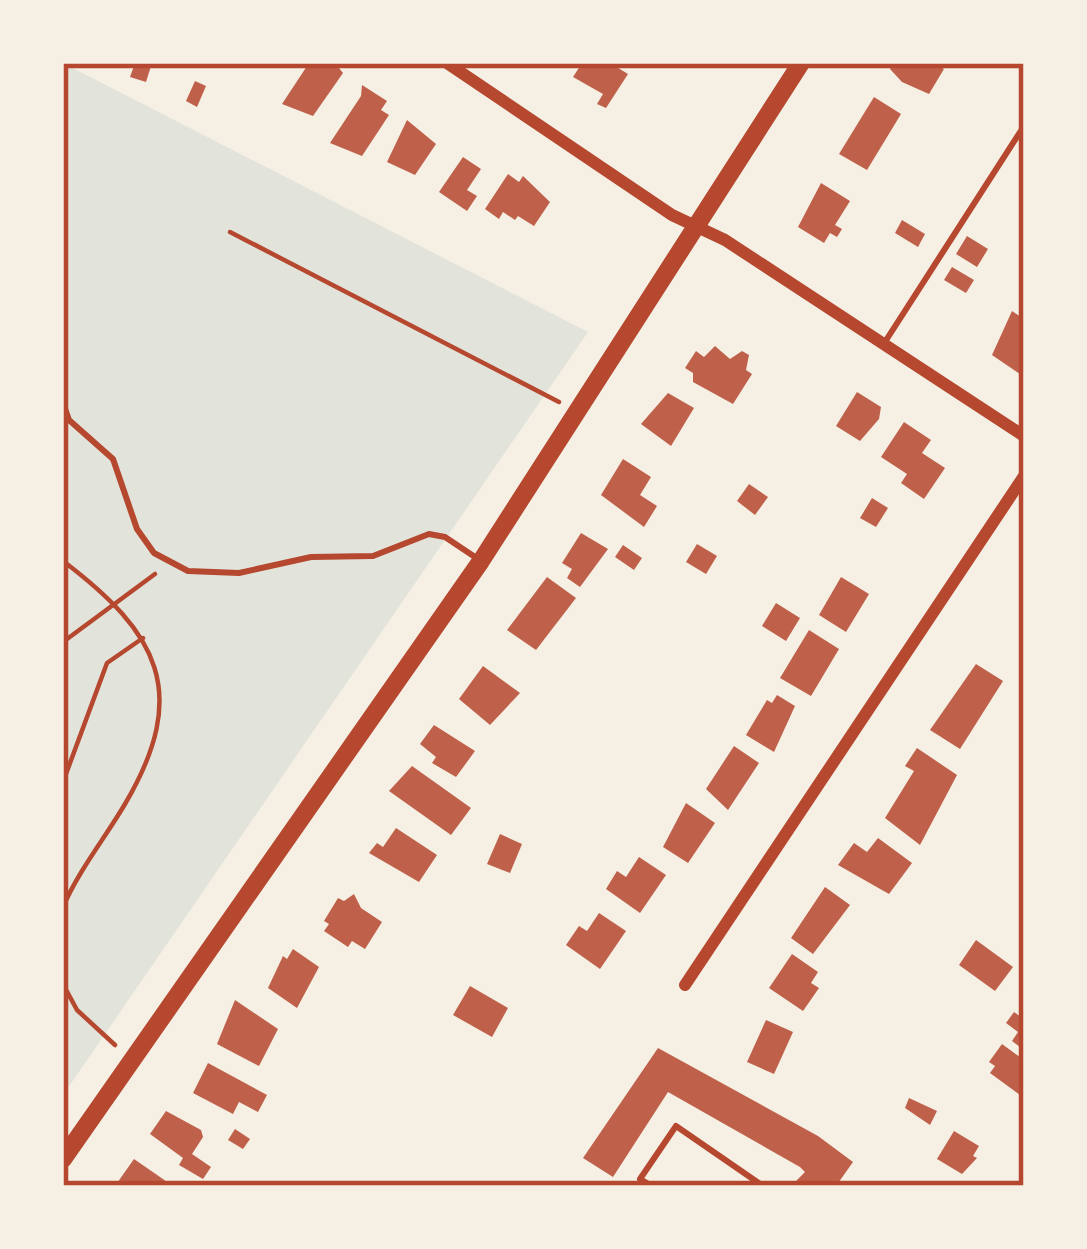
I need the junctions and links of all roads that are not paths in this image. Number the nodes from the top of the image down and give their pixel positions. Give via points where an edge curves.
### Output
1 (447, 63) edge
2 (801, 63) edge
3 (1024, 126) edge
4 (699, 228) junction
5 (883, 345) junction
6 (63, 403) edge
7 (1024, 436) edge
8 (1024, 476) edge
9 (482, 561) junction
10 (685, 985) dead end
11 (63, 1159) edge
12 (652, 1186) edge
13 (763, 1186) edge

1 - 4 street
2 - 4 main road
3 - 5 lane
4 - 5 street
4 - 9 main road
5 - 7 street
6 - 9 lane via 69,420 113,459 136,529 170,563 239,573 311,557 373,556 429,533
8 - 10 street
9 - 11 main road
12 - 13 lane via 640,1179 676,1126

